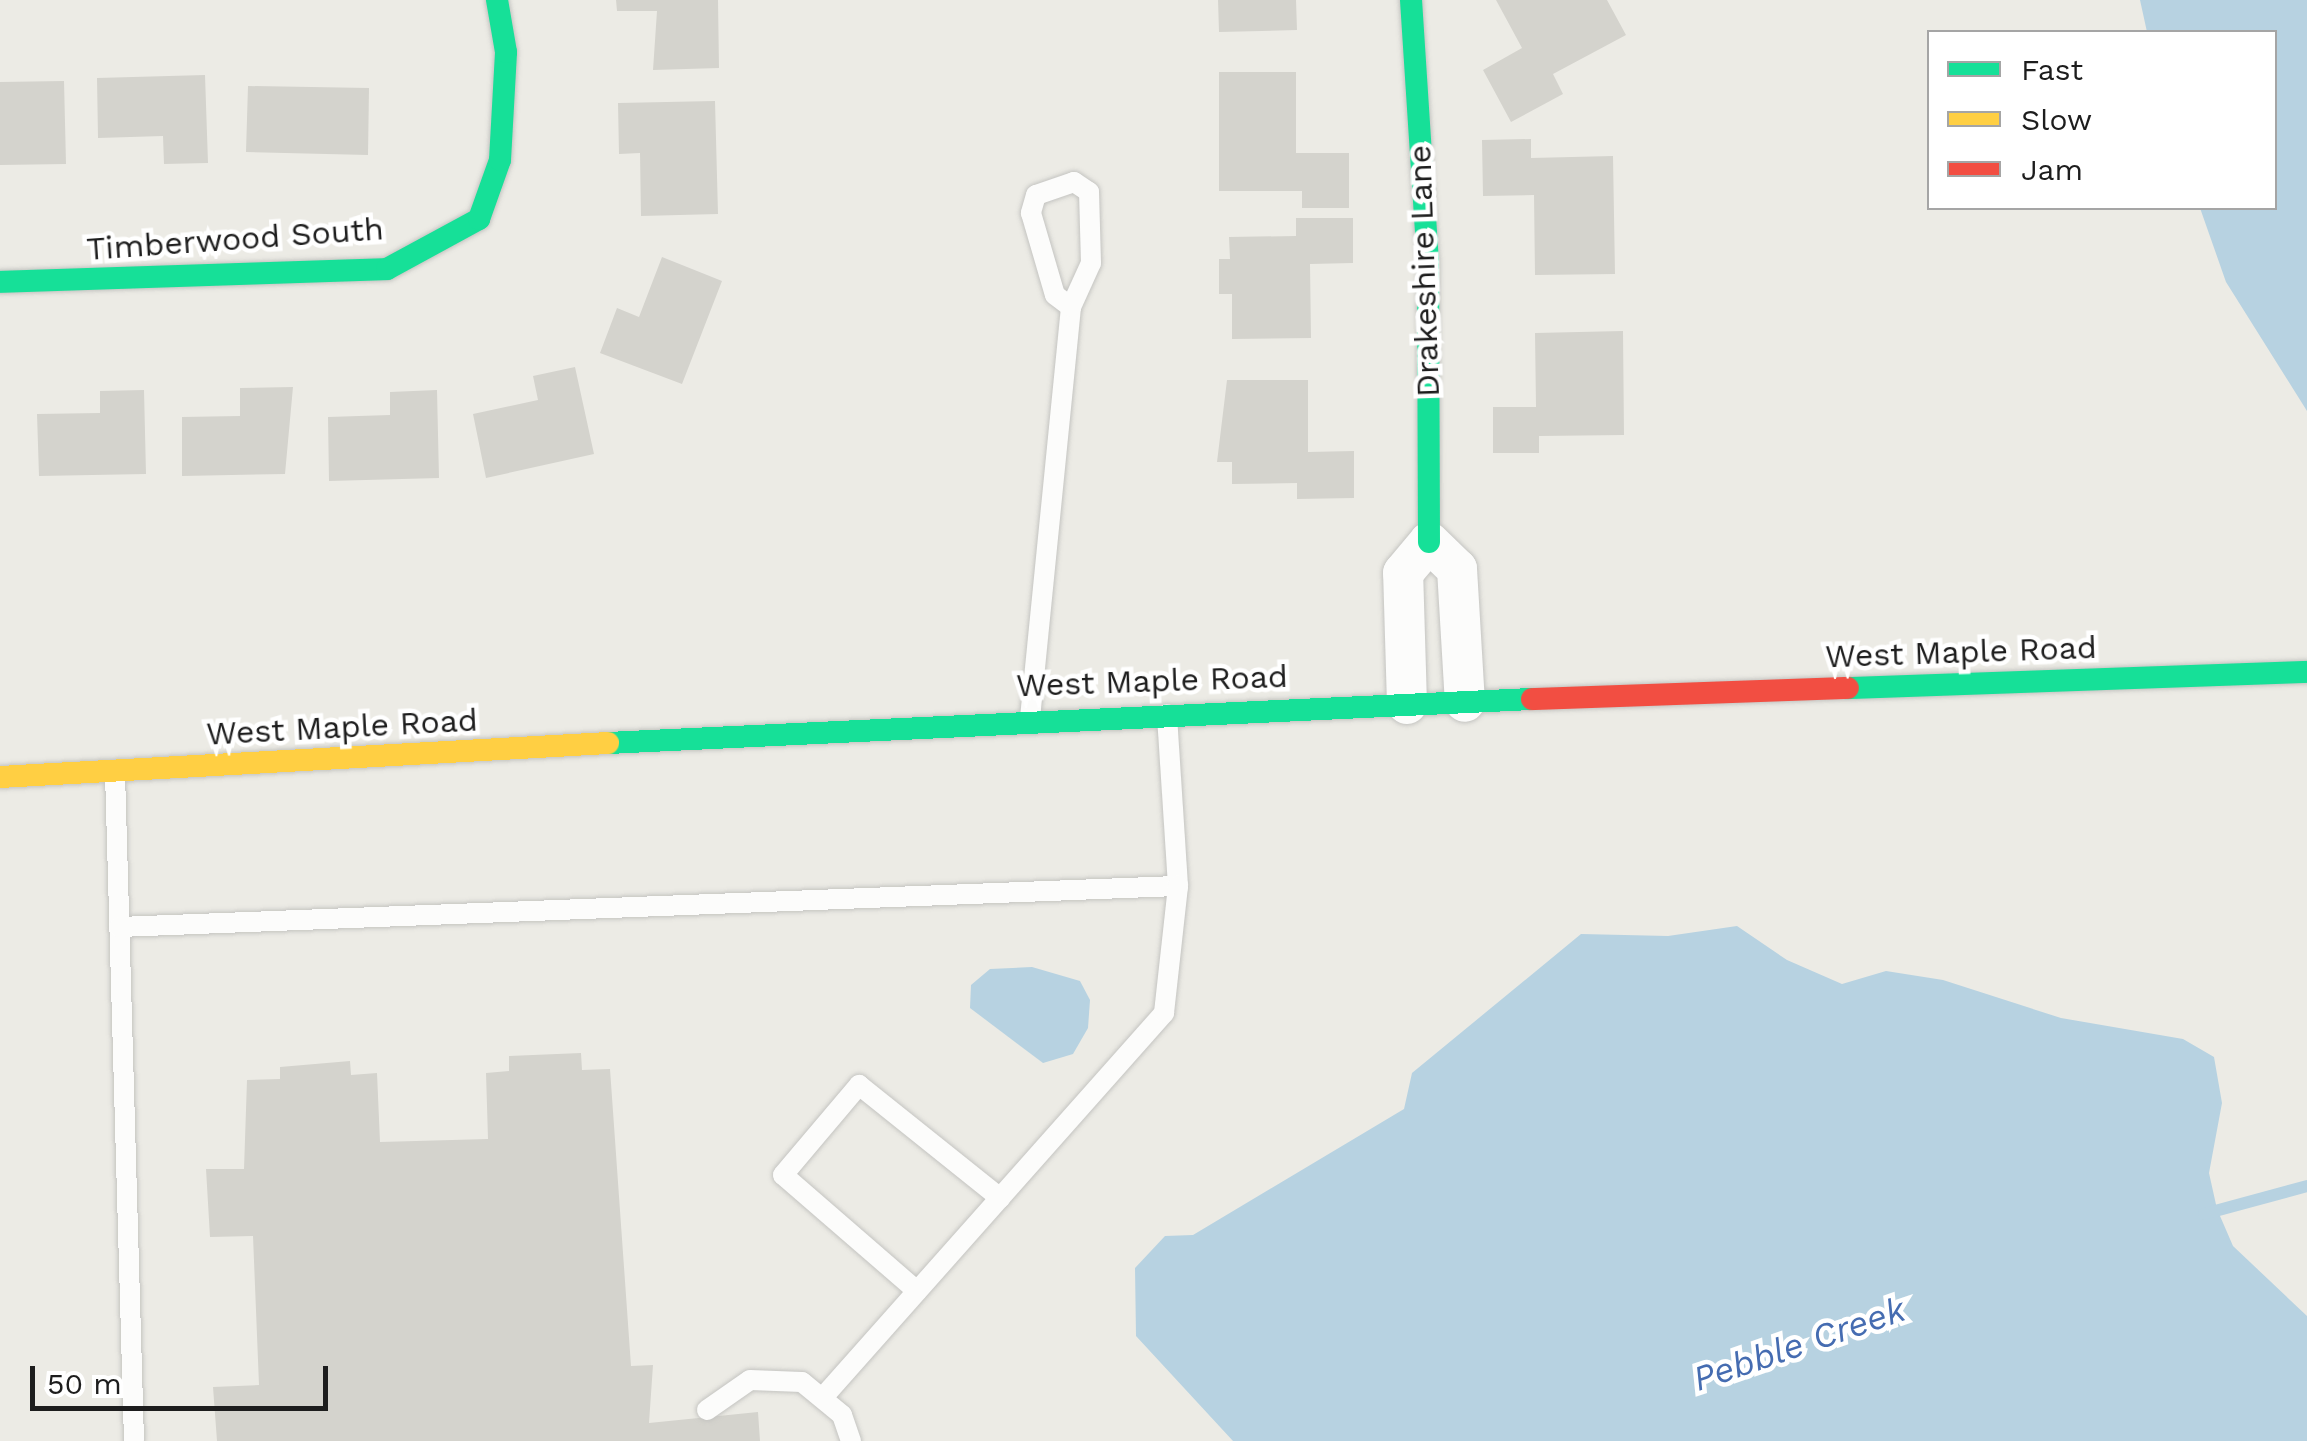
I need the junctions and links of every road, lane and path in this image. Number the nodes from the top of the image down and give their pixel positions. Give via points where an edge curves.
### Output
1 (497, 0) edge
2 (1411, 0) edge
3 (0, 282) edge
4 (1071, 307) junction
5 (1430, 542) junction
6 (2307, 672) edge
7 (1465, 702) junction
8 (1408, 704) junction
9 (1167, 712) junction
10 (1030, 718) junction
11 (115, 773) junction
12 (0, 777) edge
13 (1178, 886) junction
14 (118, 926) junction
15 (1000, 1198) junction
16 (917, 1292) junction
17 (824, 1395) junction
18 (707, 1410) dead end
19 (134, 1441) edge
20 (851, 1441) edge

1 - 3 main road, Timberwood South via 506,52 500,160 479,219 387,269
2 - 5 main road, Drakeshire Lane via 1428,262
4 - 4 lane via 1090,263 1094,221 1088,192 1074,182 1036,195 1032,213 1055,295
4 - 10 lane
5 - 7 street via 1457,569
5 - 8 street via 1403,574
6 - 7 main road, West Maple Road
7 - 8 main road, West Maple Road
8 - 9 main road, West Maple Road
9 - 10 main road, West Maple Road
9 - 13 lane
10 - 11 main road, West Maple Road
11 - 12 main road, West Maple Road
11 - 14 lane
13 - 14 lane
13 - 15 lane via 1164,1013
14 - 19 lane
15 - 16 lane
15 - 16 lane via 859,1085 782,1175
16 - 17 lane
17 - 18 lane via 802,1382 750,1380
17 - 20 lane

